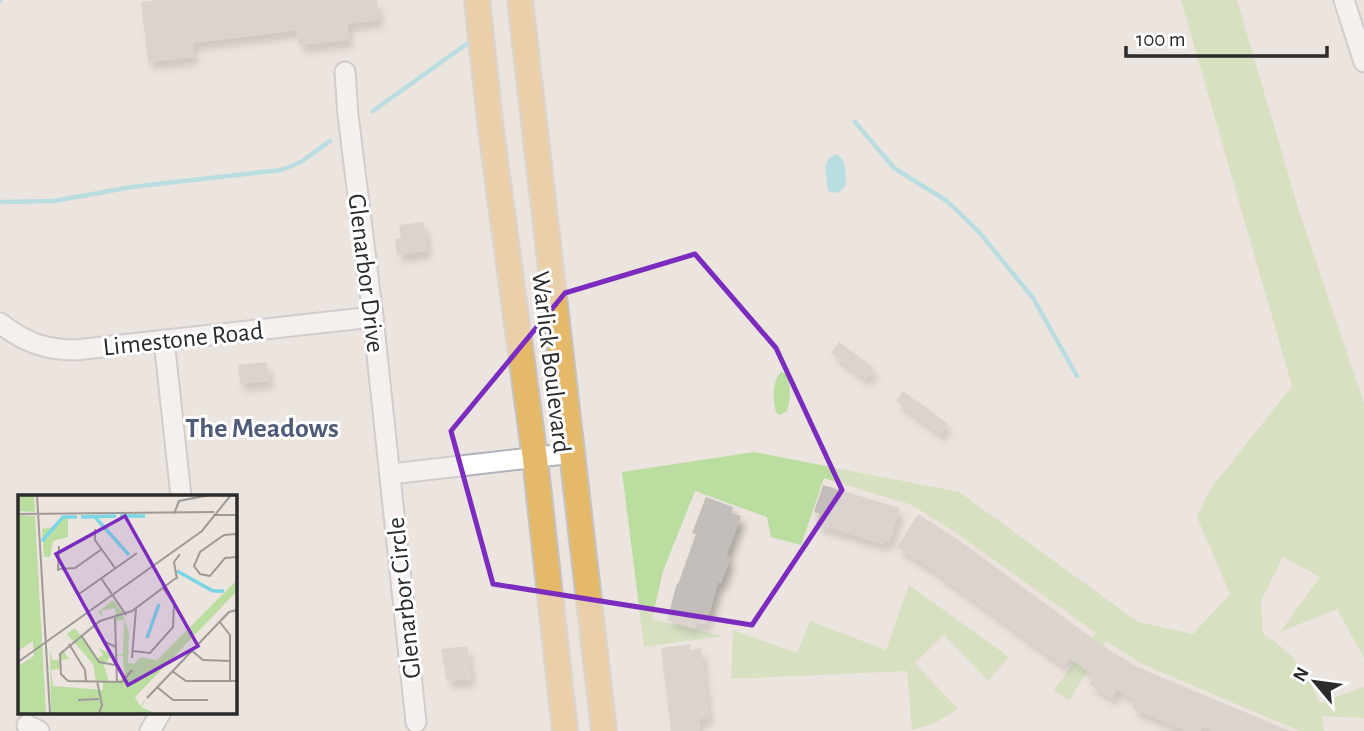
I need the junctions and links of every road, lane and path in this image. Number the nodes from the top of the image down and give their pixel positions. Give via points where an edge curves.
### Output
1 (477, 0) edge
2 (520, 0) edge
3 (1344, 0) edge
4 (1364, 62) edge
5 (345, 72) dead end
6 (373, 317) junction
7 (0, 323) edge
8 (164, 340) junction
9 (573, 453) junction
10 (535, 458) junction
11 (391, 474) junction
12 (181, 495) edge
13 (160, 714) edge
14 (416, 722) dead end
15 (150, 731) edge
16 (565, 731) edge
17 (604, 731) edge

1 - 10 main road, Warlick Boulevard
2 - 9 main road, Warlick Boulevard
3 - 4 street
5 - 6 street, Glenarbor Drive
6 - 8 street, Limestone Road
6 - 11 street, Glenarbor Drive
7 - 8 street, Limestone Road via 28,342 59,350
8 - 12 street
9 - 10 street
9 - 17 main road, Warlick Boulevard
10 - 11 street
10 - 16 main road, Warlick Boulevard
11 - 14 street, Glenarbor Circle
13 - 15 street

